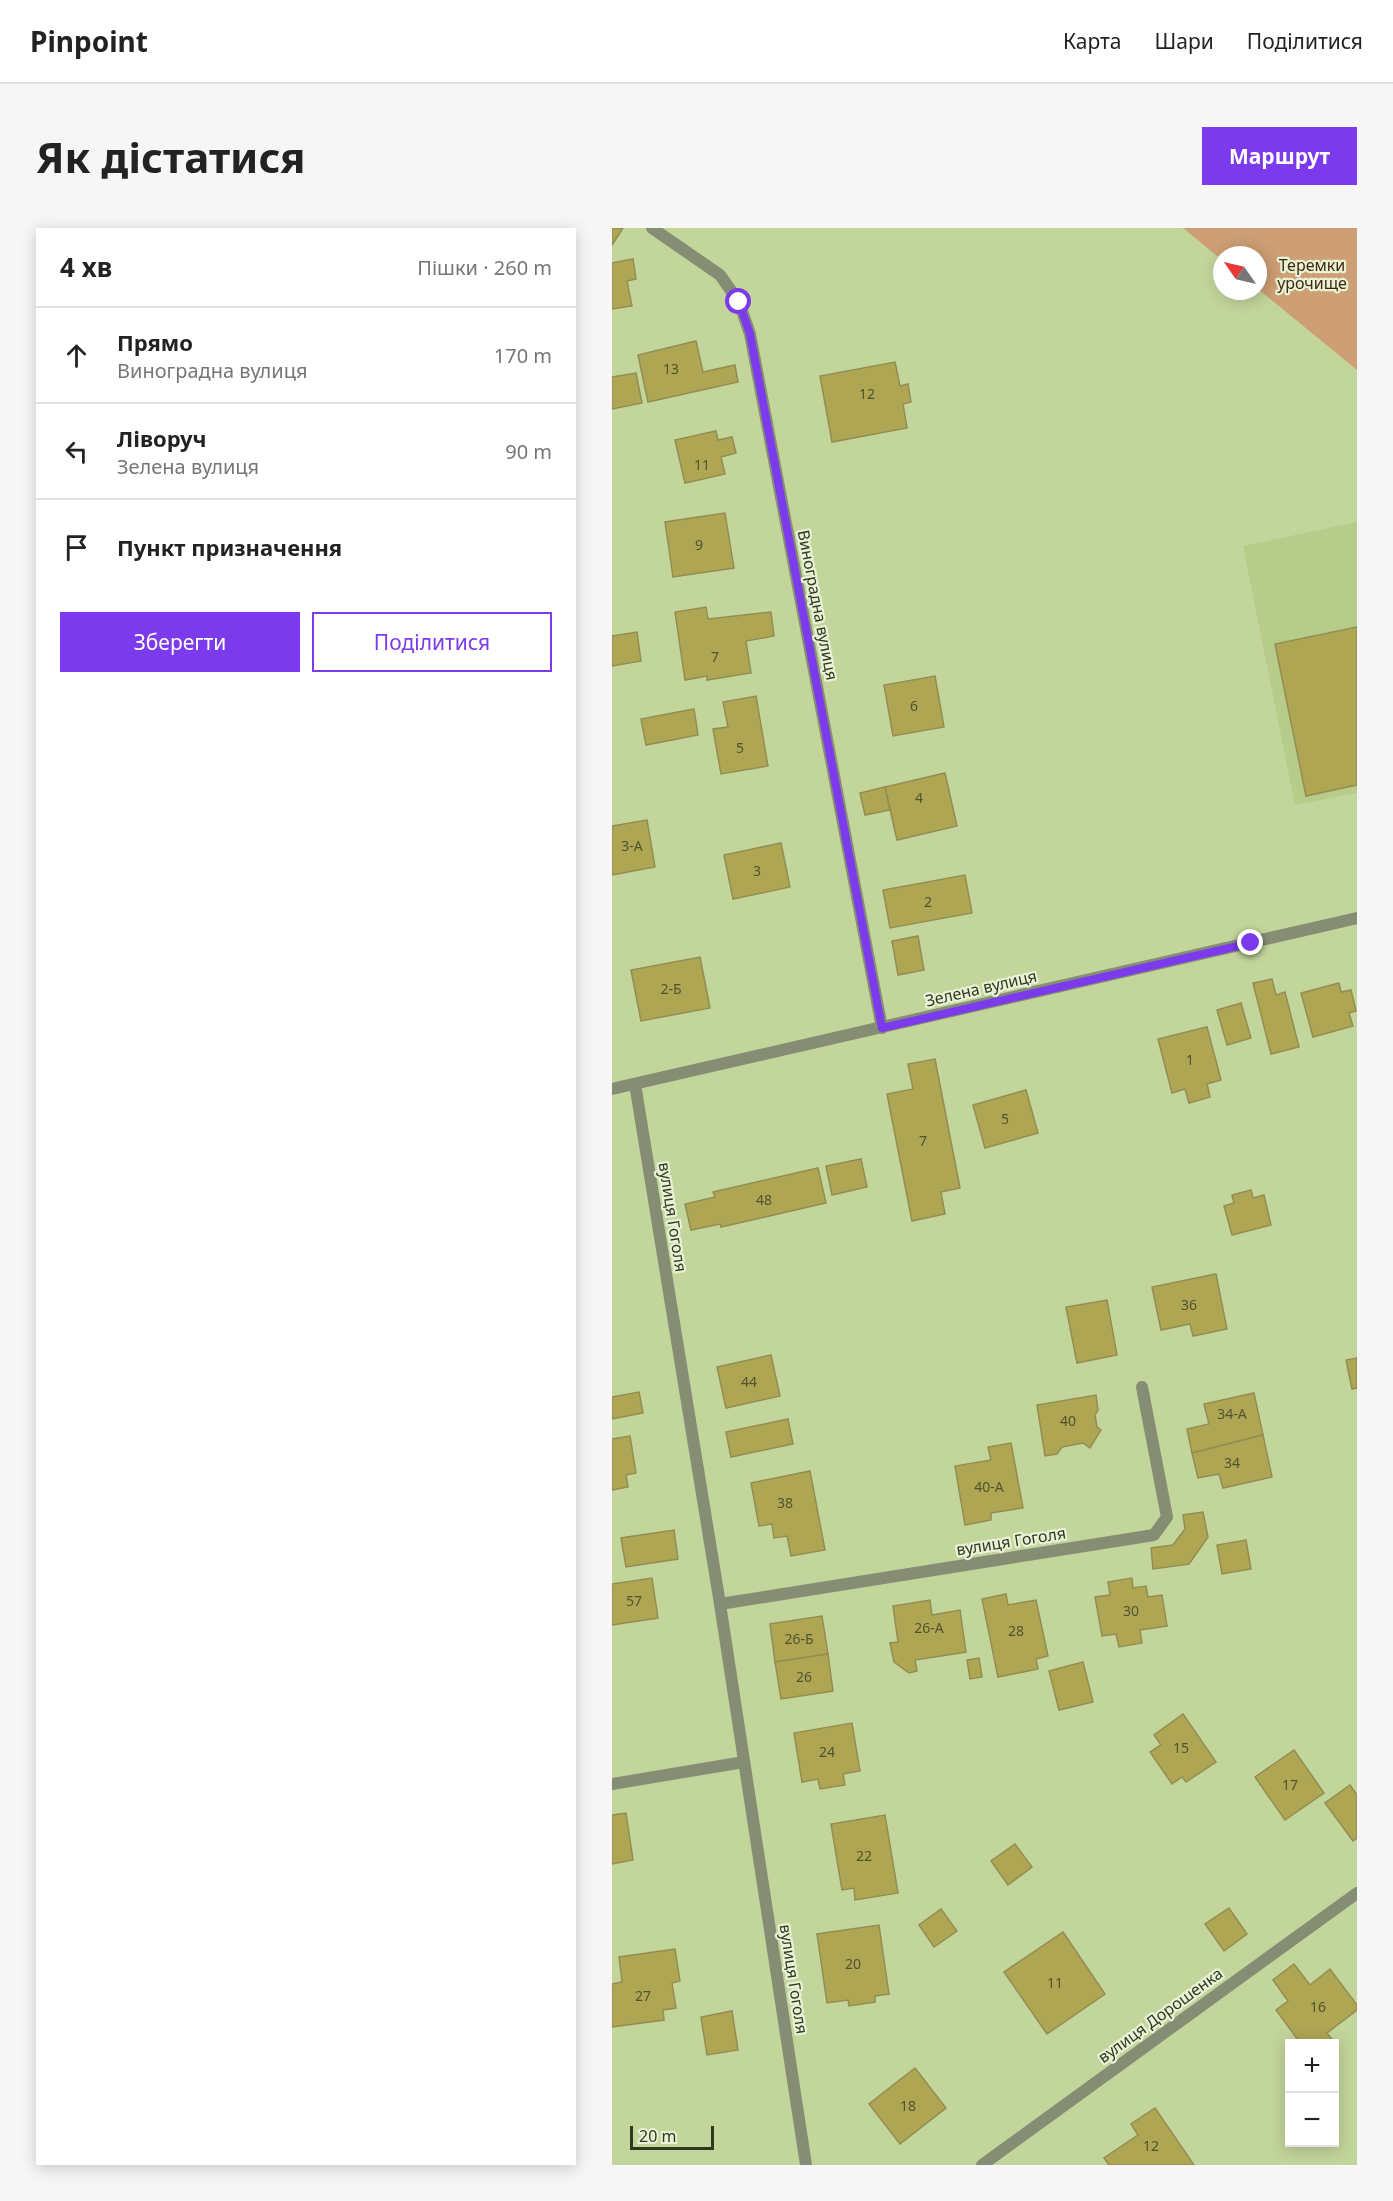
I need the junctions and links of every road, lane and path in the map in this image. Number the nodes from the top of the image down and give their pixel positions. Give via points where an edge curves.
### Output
1 (652, 228) edge
2 (1357, 918) edge
3 (882, 1028) junction
4 (635, 1084) junction
5 (612, 1089) edge
6 (1143, 1388) dead end
7 (720, 1604) junction
8 (744, 1762) junction
9 (612, 1784) edge
10 (1357, 1893) edge
11 (806, 2165) edge
12 (982, 2165) edge

1 - 3 street, Виноградна вулиця via 720,274 739,302 750,334
2 - 3 street, Зелена вулиця
3 - 4 street, Зелена вулиця
4 - 5 street, Зелена вулиця
4 - 7 street, вулиця Гоголя
6 - 7 street, вулиця Гоголя via 1167,1517 1154,1535
7 - 8 street, вулиця Гоголя
8 - 9 street
8 - 11 street, вулиця Гоголя
10 - 12 street, вулиця Дорошенка

